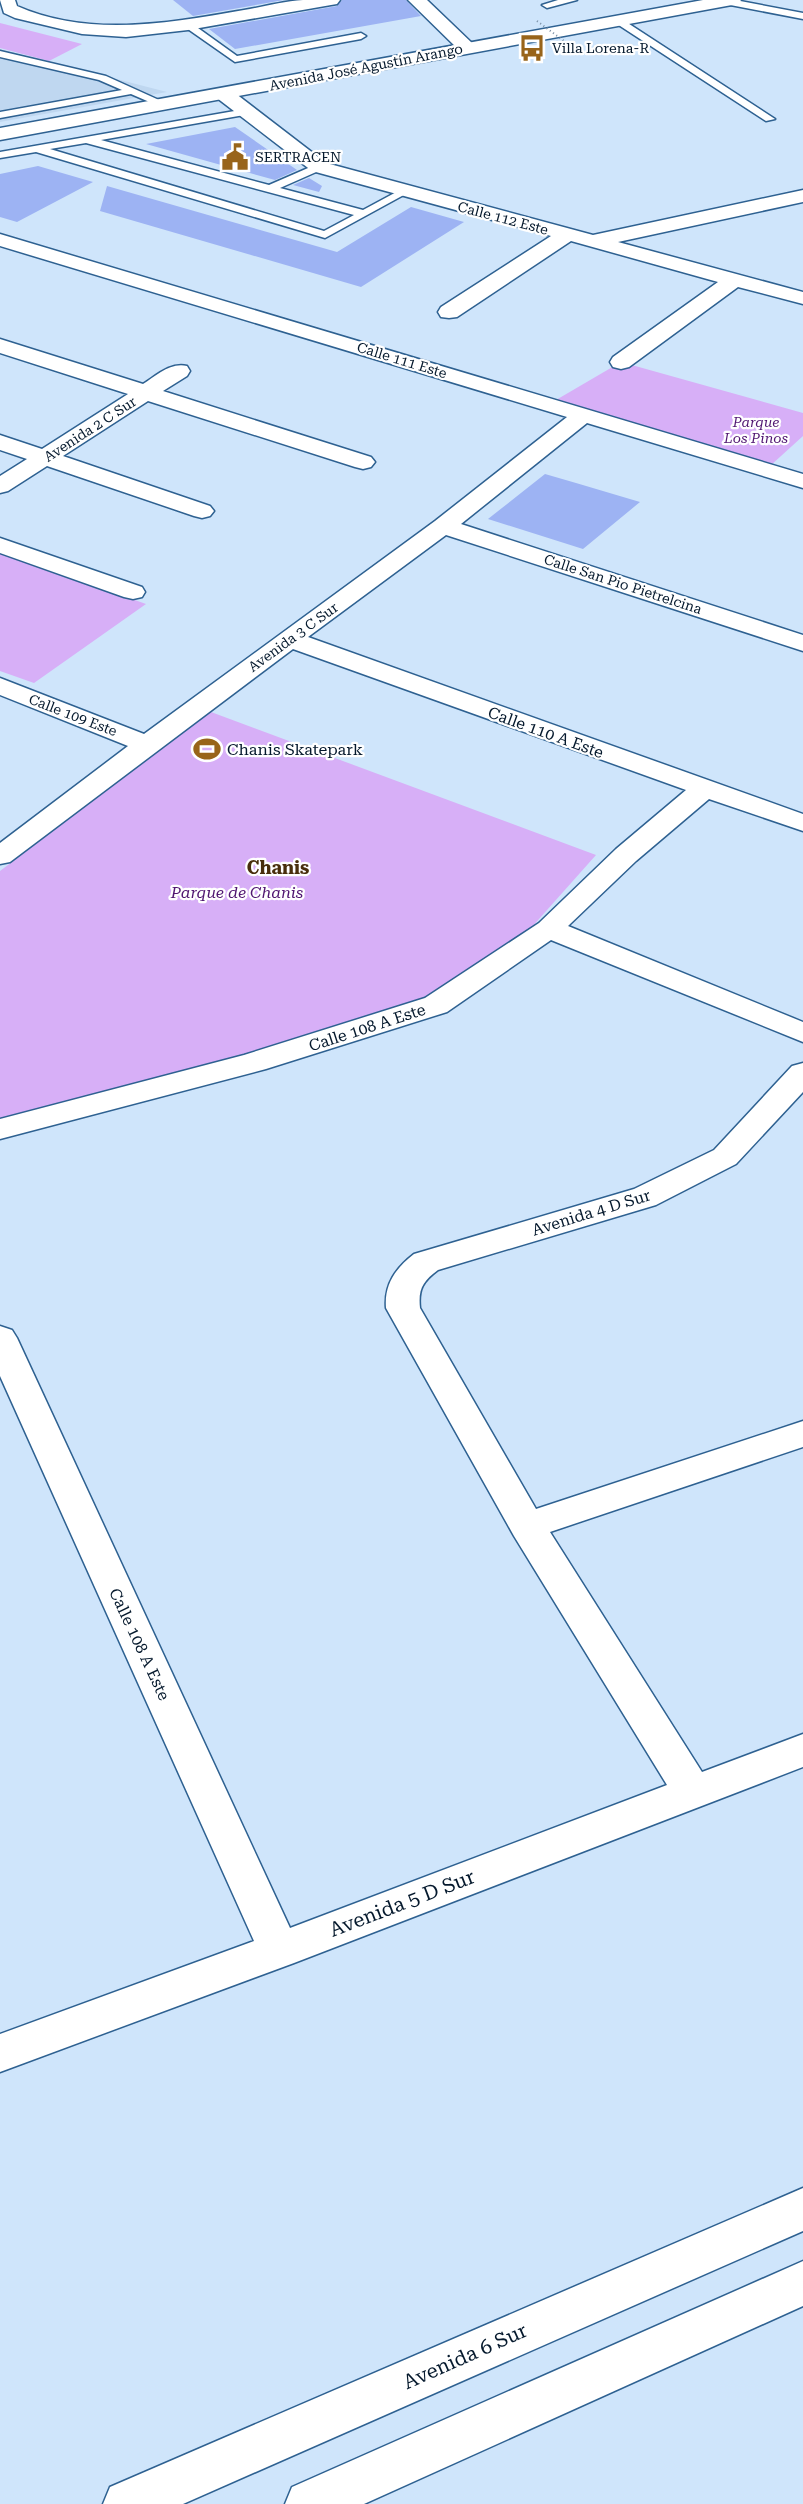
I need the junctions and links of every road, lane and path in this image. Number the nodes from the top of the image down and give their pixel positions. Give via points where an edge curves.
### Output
1 (6, 0) edge
2 (331, 0) edge
3 (417, 0) edge
4 (572, 0) edge
5 (729, 1) edge
6 (547, 5) dead end
7 (803, 16) edge
8 (617, 20) junction
9 (537, 21) dead end
10 (188, 25) junction
11 (361, 36) dead end
12 (568, 44) dead end
13 (467, 48) junction
14 (0, 54) edge
15 (133, 91) junction
16 (224, 94) junction
17 (165, 105) junction
18 (246, 112) junction
19 (0, 115) edge
20 (770, 119) dead end
21 (0, 134) edge
22 (87, 140) junction
23 (37, 149) junction
24 (0, 155) edge
25 (319, 167) junction
26 (269, 189) junction
27 (406, 191) junction
28 (803, 196) edge
29 (364, 214) junction
30 (567, 235) junction
31 (0, 240) edge
32 (592, 241) junction
33 (734, 280) junction
34 (803, 298) edge
35 (449, 312) dead end
36 (0, 346) edge
37 (621, 362) dead end
38 (179, 371) dead end
39 (146, 393) junction
40 (584, 415) junction
41 (0, 442) edge
42 (45, 458) junction
43 (363, 462) dead end
44 (803, 481) edge
45 (0, 486) edge
46 (202, 511) dead end
47 (443, 526) junction
48 (0, 545) edge
49 (133, 592) dead end
50 (290, 639) junction
51 (803, 643) edge
52 (0, 686) edge
53 (147, 744) junction
54 (704, 789) junction
55 (803, 823) edge
56 (0, 856) edge
57 (549, 929) junction
58 (803, 1033) edge
59 (803, 1073) edge
60 (0, 1129) edge
61 (0, 1338) edge
62 (803, 1434) edge
63 (526, 1526) junction
64 (803, 1750) edge
65 (693, 1792) junction
66 (279, 1950) junction
67 (0, 2053) edge
68 (803, 2209) edge
69 (803, 2283) edge
70 (127, 2504) edge
71 (309, 2504) edge

1 - 10 street via 10,9 21,14 82,29 126,32
2 - 10 street
3 - 13 street
4 - 6 lane
5 - 7 lane
5 - 8 street, Avenida José Agustín Arango
8 - 13 street, Avenida José Agustín Arango
8 - 20 lane
9 - 12 path, bridge
10 - 11 lane via 235,59
13 - 16 street, Avenida José Agustín Arango
14 - 15 lane via 102,78
15 - 17 lane
15 - 19 lane
16 - 17 street, Avenida José Agustín Arango
16 - 18 street, Calle 112 Este
17 - 21 street, Avenida José Agustín Arango
18 - 22 lane
18 - 25 street, Calle 112 Este
22 - 23 lane
22 - 26 lane
23 - 24 lane
23 - 29 lane via 325,235
25 - 26 lane
25 - 27 street, Calle 112 Este
26 - 29 lane
27 - 29 lane
27 - 30 street, Calle 112 Este
28 - 32 street
30 - 32 street, Calle 112 Este
30 - 35 street
31 - 40 street, Calle 111 Este
32 - 33 street, Calle 112 Este
33 - 34 street, Calle 112 Este
33 - 37 street
36 - 39 street
38 - 39 street, Avenida 2 C Sur
39 - 42 street, Avenida 2 C Sur
39 - 43 street
40 - 44 street, Calle 111 Este
40 - 47 street, Avenida 3 C Sur
41 - 42 street
42 - 45 street, Avenida 2 C Sur
42 - 46 street
47 - 50 street, Avenida 3 C Sur
47 - 51 street, Calle San Pio Pietrelcina
48 - 49 street
50 - 53 street, Avenida 3 C Sur
50 - 54 street, Calle 110 A Este
52 - 53 street, Calle 109 Este
53 - 56 street, Avenida 3 C Sur
54 - 55 street, Calle 110 A Este
54 - 57 street, Calle 108 A Este via 626,855
57 - 58 street
57 - 60 street, Calle 108 A Este via 436,1005 255,1062
59 - 63 street, Avenida 4 D Sur via 725,1157 645,1197 426,1262 412,1271 400,1295 403,1308
61 - 66 street, Calle 108 A Este
62 - 63 street
63 - 65 street
64 - 65 street, Avenida 5 D Sur
65 - 66 street, Avenida 5 D Sur
66 - 67 street, Avenida 5 D Sur
68 - 70 street, Avenida 6 Sur
69 - 71 street

